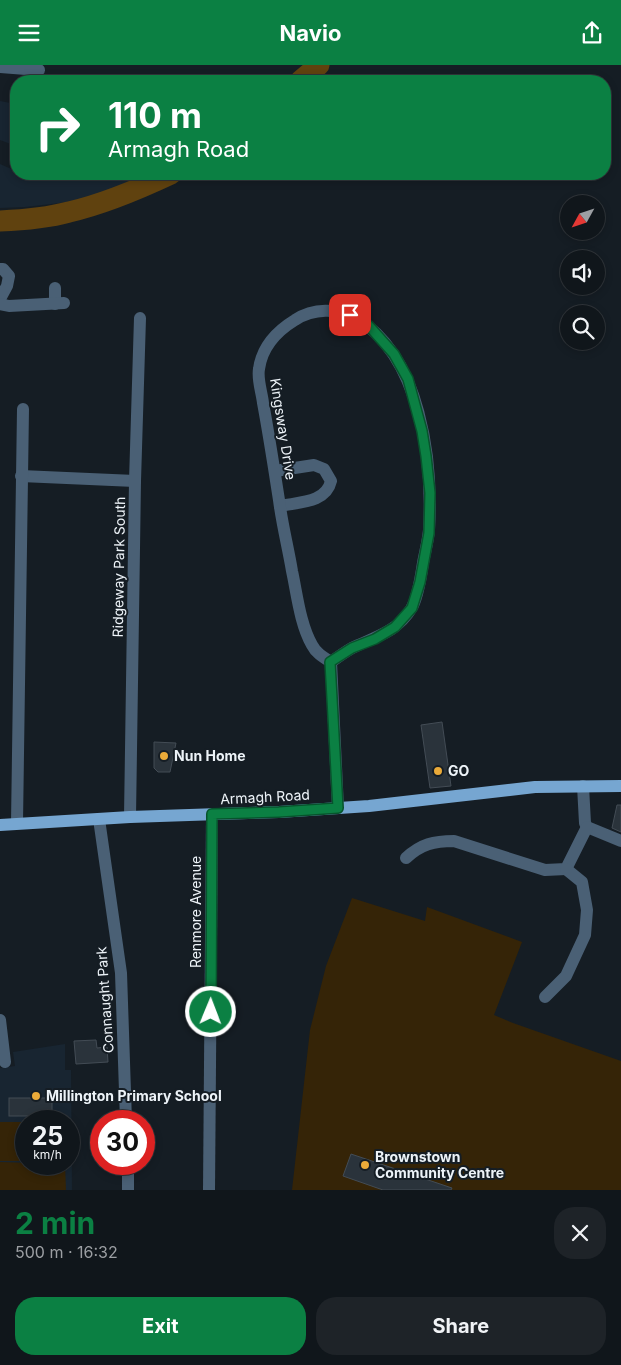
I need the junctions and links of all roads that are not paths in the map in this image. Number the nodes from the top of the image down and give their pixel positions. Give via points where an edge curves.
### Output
1 (0, 67) edge
2 (38, 72) edge
3 (0, 269) edge
4 (55, 288) dead end
5 (0, 299) edge
6 (0, 304) edge
7 (140, 318) dead end
8 (22, 409) dead end
9 (275, 471) junction
10 (21, 476) junction
11 (135, 481) junction
12 (280, 506) junction
13 (330, 662) junction
14 (583, 786) junction
15 (621, 786) edge
16 (338, 808) junction
17 (212, 814) junction
18 (130, 817) junction
19 (99, 819) junction
20 (17, 823) junction
21 (0, 825) edge
22 (587, 827) junction
23 (621, 841) edge
24 (406, 858) dead end
25 (566, 869) junction
26 (545, 997) dead end
27 (0, 1020) edge
28 (0, 1026) edge
29 (5, 1062) dead end
30 (126, 1110) edge
31 (128, 1175) edge
32 (128, 1190) edge
33 (209, 1190) edge

1 - 2 street
3 - 5 street via 9,276
4 - 6 street via 59,304
7 - 11 street, Ridgeway Park South
8 - 10 street
9 - 12 street, Kingsway Drive
9 - 12 street via 314,465 324,469 331,481 325,495 317,499
9 - 13 street, Kingsway Drive via 258,371 266,347 280,329 298,318 331,310 350,315 369,326 394,354 408,379 426,456 430,493 429,533 412,608 395,627
10 - 11 street
10 - 20 street
11 - 18 street, Ridgeway Park South
12 - 13 street, Kingsway Drive via 300,612 311,645
13 - 16 street
14 - 15 main road, Armagh Road
14 - 16 main road, Armagh Road via 535,787
14 - 22 street
16 - 17 main road, Armagh Road
17 - 18 main road, Armagh Road
17 - 33 street, Renmore Avenue
18 - 19 main road, Armagh Road
19 - 20 main road, Armagh Road
19 - 30 street, Connaught Park via 121,973
20 - 21 main road, Armagh Road
22 - 23 street
22 - 25 street
24 - 25 street via 417,848 438,841 454,841 545,870
25 - 26 street via 582,882 588,910 585,935 566,976
27 - 28 street
28 - 29 street
31 - 32 street

